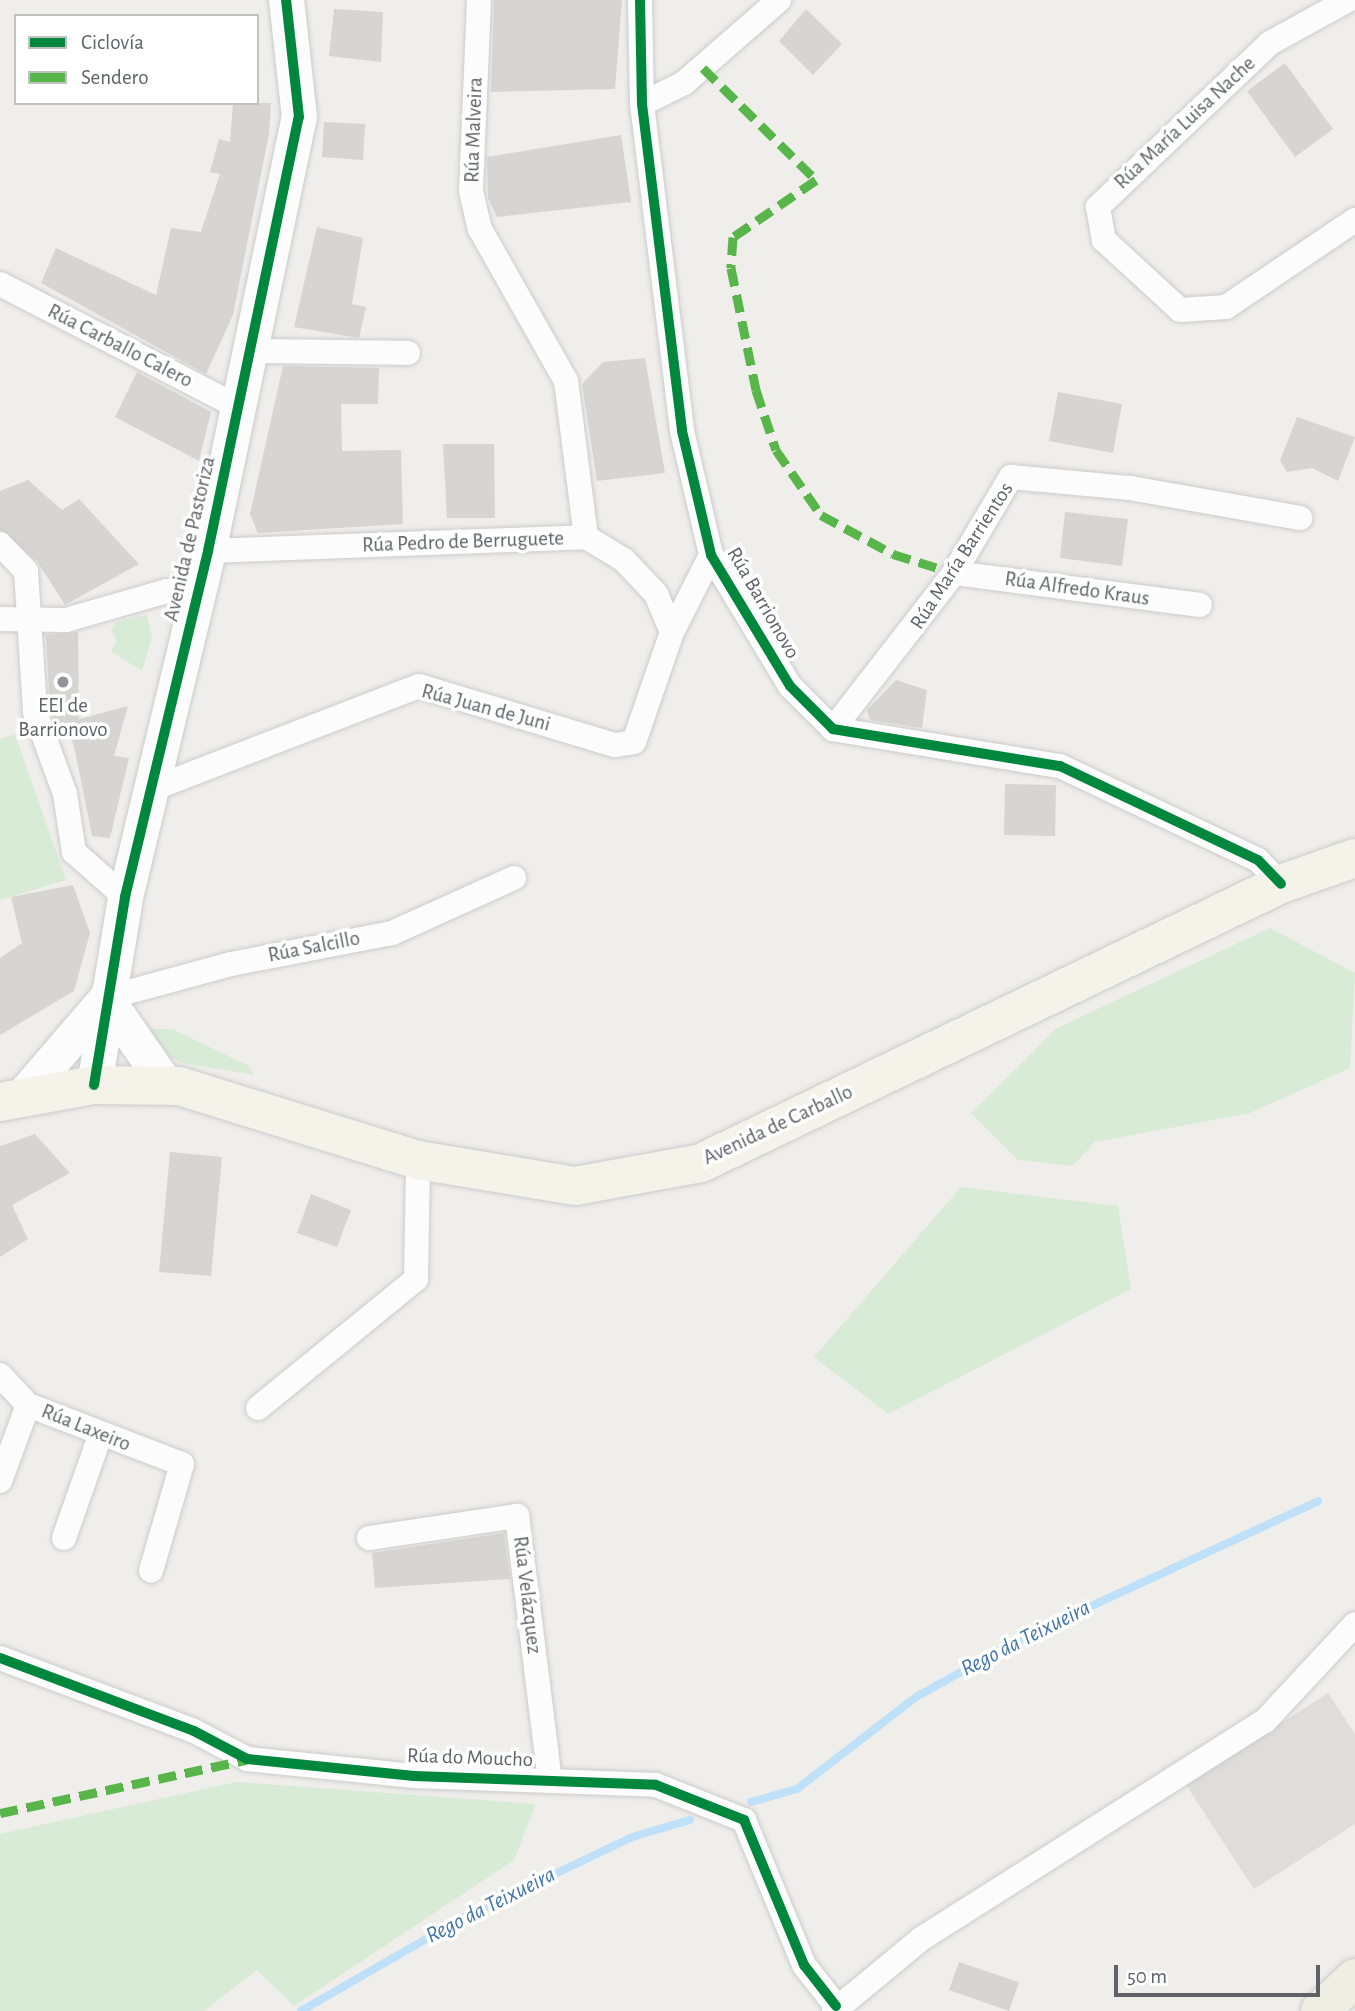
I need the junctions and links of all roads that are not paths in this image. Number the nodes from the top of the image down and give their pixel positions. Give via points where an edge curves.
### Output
1 (286, 0) edge
2 (479, 0) edge
3 (640, 0) edge
4 (779, 0) edge
5 (1348, 0) edge
6 (642, 104) junction
7 (1355, 220) edge
8 (0, 284) edge
9 (251, 351) junction
10 (408, 353) dead end
11 (240, 408) junction
12 (1300, 517) dead end
13 (586, 537) junction
14 (0, 544) edge
15 (208, 551) junction
16 (711, 555) junction
17 (954, 573) junction
18 (199, 591) junction
19 (1200, 605) dead end
20 (0, 619) edge
21 (25, 619) junction
22 (673, 632) junction
23 (833, 729) junction
24 (152, 789) junction
25 (1355, 858) edge
26 (514, 878) dead end
27 (1281, 884) junction
28 (125, 897) junction
29 (107, 998) junction
30 (94, 1085) junction
31 (166, 1085) junction
32 (11, 1099) edge
33 (418, 1160) junction
34 (0, 1375) edge
35 (28, 1405) junction
36 (258, 1408) dead end
37 (100, 1436) junction
38 (0, 1481) edge
39 (64, 1538) dead end
40 (369, 1538) dead end
41 (151, 1571) dead end
42 (1355, 1624) edge
43 (0, 1658) edge
44 (550, 1781) junction
45 (1355, 1978) edge
46 (835, 2008) edge
47 (1320, 2011) edge

1 - 9 street, Avenida de Pastoriza via 299,117
2 - 13 street, Rúa Malveira via 471,191 495,255 566,381
3 - 6 street, Rúa Barrionovo
4 - 6 street via 694,76
5 - 7 street, Rúa María Luisa Nache via 1270,43 1098,207 1104,240 1180,310 1226,307
6 - 16 street, Rúa Barrionovo via 682,431
8 - 11 street, Rúa Carballo Calero
9 - 10 street
9 - 11 street, Avenida de Pastoriza
11 - 15 street, Avenida de Pastoriza
12 - 17 street, Rúa María Barrientos via 1130,488 1011,477
13 - 15 street, Rúa Pedro de Berruguete
13 - 22 street, Rúa Pedro de Berruguete via 624,560 656,594
14 - 21 street via 26,571
15 - 18 street, Avenida de Pastoriza
16 - 22 street, Rúa Juan de Juni
16 - 23 street, Rúa Barrionovo via 759,643
17 - 19 street, Rúa Alfredo Kraus
17 - 23 street, Rúa María Barrientos
18 - 21 street via 167,591 66,620
18 - 24 street, Avenida de Pastoriza
20 - 21 street
21 - 28 street via 35,712 65,794 74,852
22 - 24 street, Rúa Juan de Juni via 634,742 615,745 419,686
23 - 27 street via 987,759 1060,766 1258,860
24 - 28 street, Avenida de Pastoriza
25 - 27 main road, Avenida de Carballo
26 - 29 street, Rúa Salcillo via 392,933 231,964
27 - 33 main road, Avenida de Carballo via 701,1163 575,1186
28 - 29 street, Avenida de Pastoriza
29 - 30 street, Avenida de Pastoriza
29 - 31 street
29 - 32 street
30 - 31 main road, Avenida de Carballo
30 - 32 main road, Avenida de Carballo
31 - 33 main road, Avenida de Carballo via 280,1112
33 - 36 street via 416,1279
34 - 35 street, Rúa Laxeiro
35 - 37 street, Rúa Laxeiro
35 - 38 street
37 - 39 street
37 - 41 street, Rúa Laxeiro via 182,1464
40 - 44 street, Rúa Velázquez via 517,1516
42 - 46 street via 1265,1721 921,1940
43 - 44 street, Rúa do Moucho via 194,1731 247,1759 414,1776
44 - 46 street, Rúa do Moucho via 656,1785 744,1821 804,1965
45 - 47 highway

